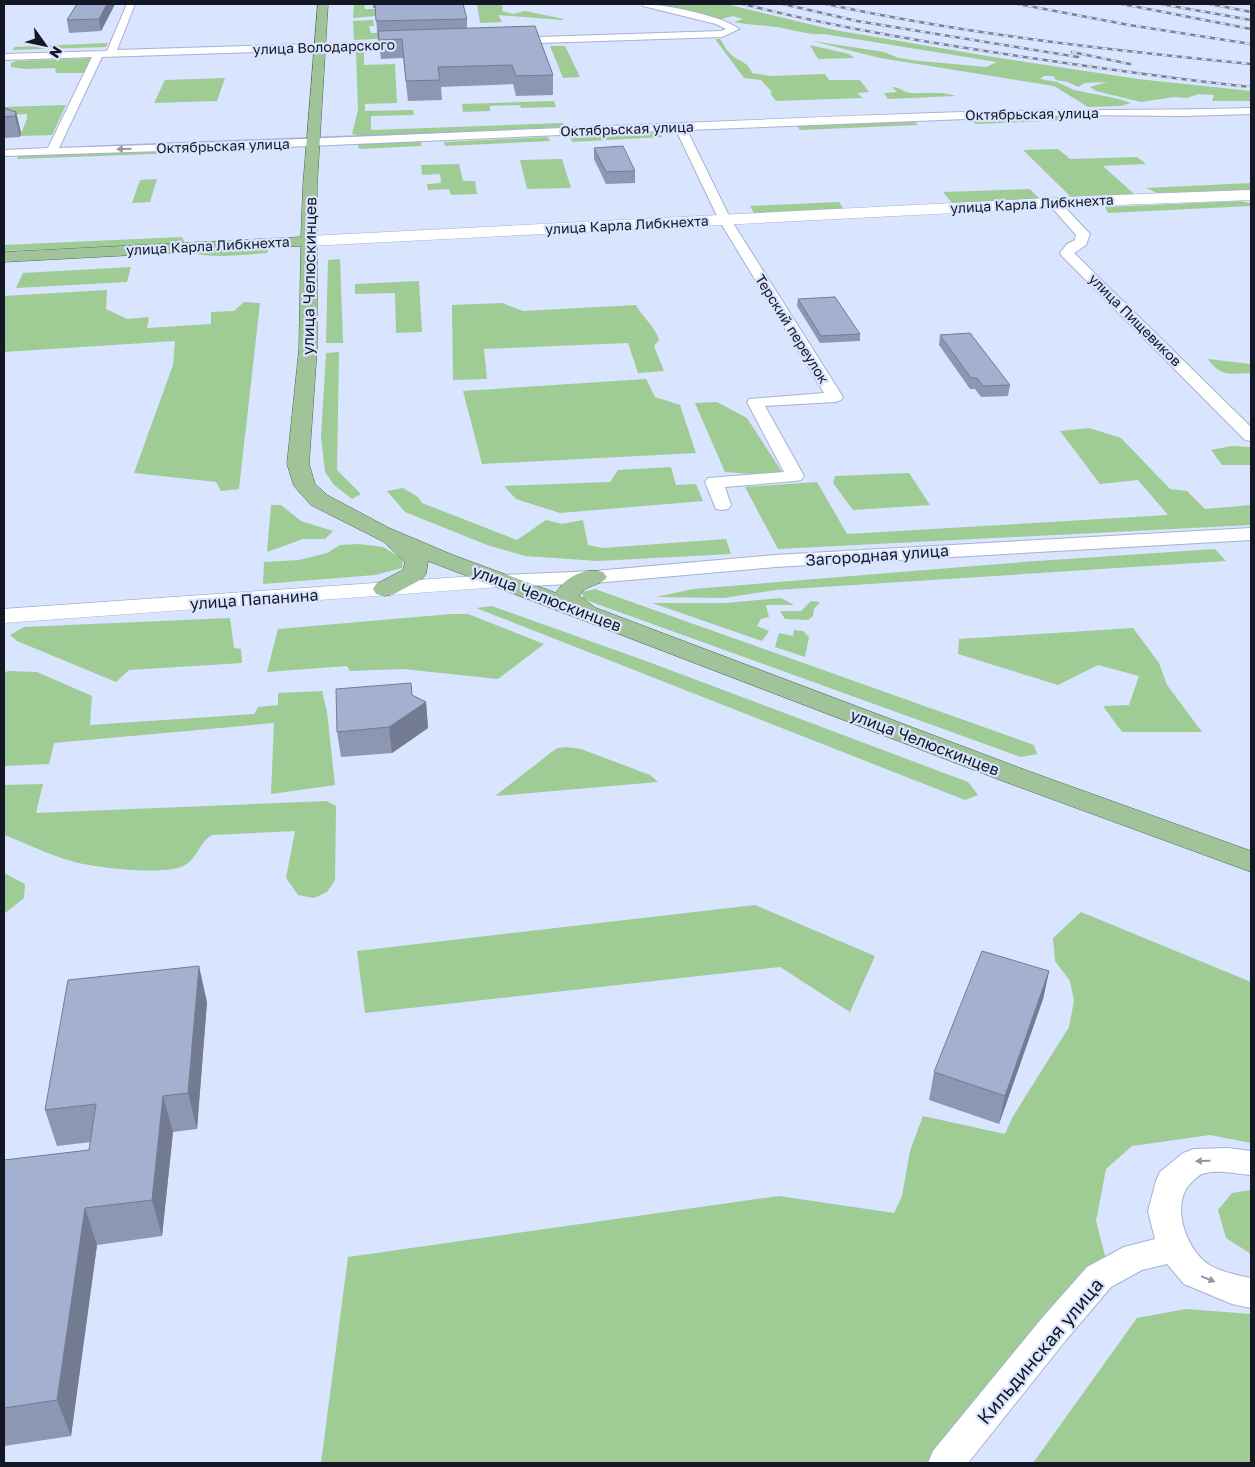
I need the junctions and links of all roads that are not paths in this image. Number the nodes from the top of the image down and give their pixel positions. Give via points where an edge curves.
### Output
1 (132, 4) edge
2 (322, 4) edge
3 (646, 4) edge
4 (496, 41) edge
5 (416, 44) edge
6 (320, 47) junction
7 (98, 54) junction
8 (111, 54) junction
9 (4, 57) edge
10 (1251, 111) edge
11 (680, 127) junction
12 (313, 143) junction
13 (52, 151) junction
14 (4, 153) edge
15 (1251, 195) edge
16 (1054, 203) junction
17 (725, 220) junction
18 (308, 241) junction
19 (4, 257) edge
20 (1251, 436) edge
21 (722, 505) dead end
22 (381, 533) junction
23 (1251, 534) edge
24 (595, 577) junction
25 (504, 582) junction
26 (385, 589) junction
27 (588, 614) junction
28 (4, 616) edge
29 (1251, 862) edge
30 (1251, 1163) edge
31 (1174, 1249) junction
32 (1251, 1294) edge
33 (946, 1463) edge

1 - 8 street
2 - 6 main road, улица Челюскинцев
3 - 4 street via 734,29 722,34
5 - 6 street, улица Володарского
6 - 8 street, улица Володарского
6 - 12 main road, улица Челюскинцев
7 - 8 street, улица Володарского
7 - 9 street, улица Володарского
7 - 13 street
10 - 11 street, Октябрьская улица via 1069,112
11 - 12 street, Октябрьская улица
11 - 17 street, Терский переулок
12 -> 13 street, Октябрьская улица
12 - 18 main road, улица Челюскинцев
13 - 14 street, Октябрьская улица
15 - 16 street, улица Карла Либкнехта
16 - 17 street, улица Карла Либкнехта
16 - 20 street, улица Пищевиков via 1083,234 1081,242 1067,253
17 - 18 street, улица Карла Либкнехта
17 - 21 street, Терский переулок via 836,397 755,402 795,476 714,482
18 - 19 main road, улица Карла Либкнехта
18 - 22 main road, улица Челюскинцев via 308,349 298,464 304,486 319,500
22 - 25 main road, улица Челюскинцев
22 - 26 main road via 417,560 414,574
23 - 24 street, Загородная улица via 775,561
24 - 25 street, Загородная улица
24 - 27 main road via 579,581 569,588 566,598
25 - 26 street, улица Папанина
25 - 27 main road, улица Челюскинцев
26 - 28 street, улица Папанина
27 - 29 main road, улица Челюскинцев
30 -> 31 street via 1228,1160 1194,1162 1171,1181 1164,1211
31 -> 32 street via 1196,1274
31 - 33 street, Кильдинская улица via 1135,1257 1099,1277

